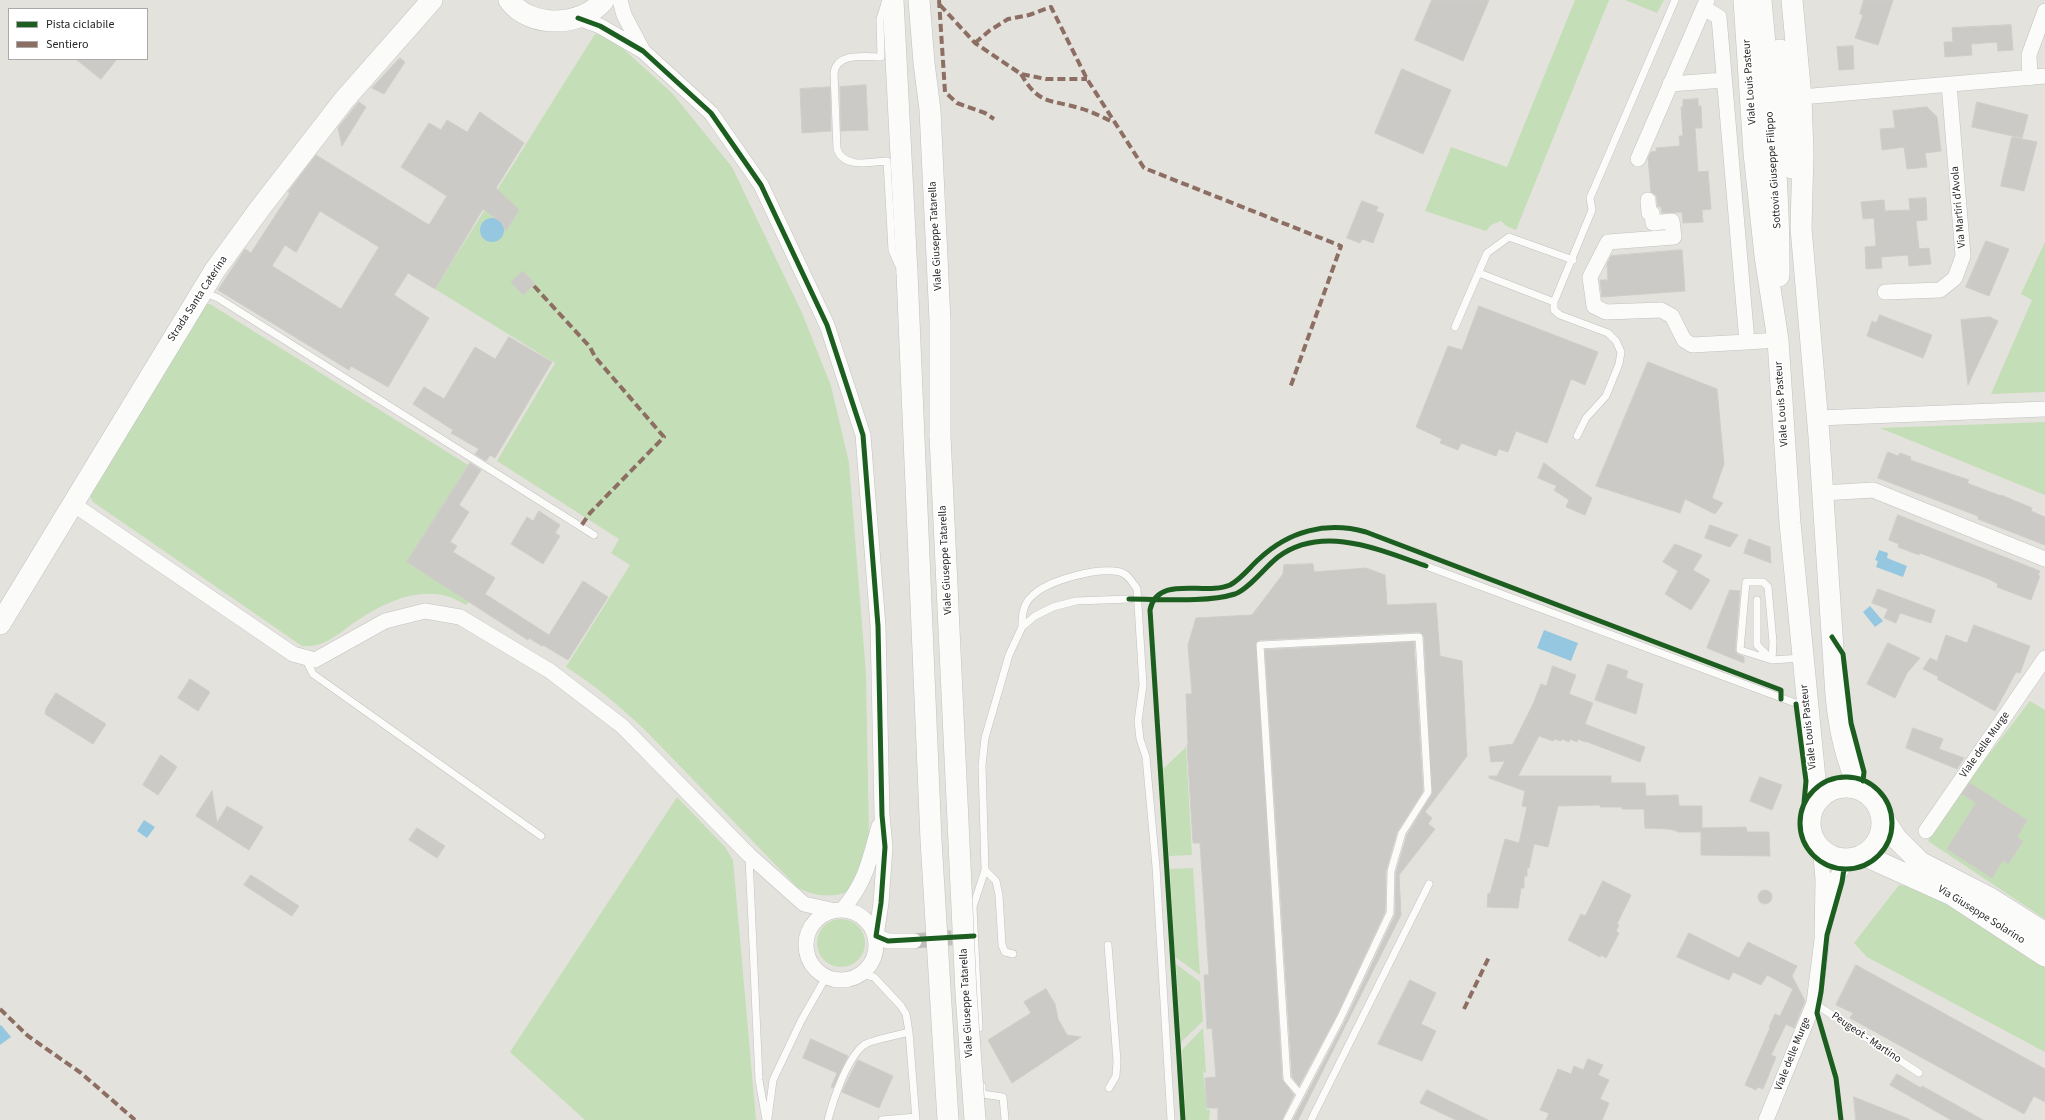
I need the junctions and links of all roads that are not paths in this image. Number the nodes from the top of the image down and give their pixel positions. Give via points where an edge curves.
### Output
1 (432, 0) edge
2 (604, 0) edge
3 (620, 0) edge
4 (886, 0) edge
5 (893, 0) edge
6 (919, 0) edge
7 (1675, 0) edge
8 (1744, 0) edge
9 (1761, 0) edge
10 (1776, 0) edge
11 (1792, 0) edge
12 (508, 1) edge
13 (1706, 4) edge
14 (2045, 11) edge
15 (578, 18) junction
16 (643, 50) junction
17 (2045, 76) edge
18 (2030, 78) junction
19 (1724, 80) junction
20 (1670, 84) junction
21 (1949, 84) junction
22 (1801, 97) junction
23 (1638, 159) dead end
24 (1648, 200) dead end
25 (1801, 228) junction
26 (1573, 260) junction
27 (1479, 272) junction
28 (907, 278) junction
29 (201, 291) junction
30 (1885, 292) dead end
31 (1554, 302) junction
32 (1455, 326) dead end
33 (1778, 340) junction
34 (1746, 342) junction
35 (2045, 410) edge
36 (1818, 418) junction
37 (1577, 436) dead end
38 (1823, 493) junction
39 (73, 504) junction
40 (594, 535) dead end
41 (2045, 559) edge
42 (1426, 566) dead end
43 (1129, 599) dead end
44 (1757, 600) dead end
45 (0, 624) edge
46 (1022, 627) junction
47 (304, 657) junction
48 (1802, 658) junction
49 (2045, 658) edge
50 (1772, 660) junction
51 (1806, 707) junction
52 (1860, 789) junction
53 (1813, 809) junction
54 (882, 815) junction
55 (1882, 816) junction
56 (1926, 831) dead end
57 (541, 836) dead end
58 (1816, 843) junction
59 (749, 855) junction
60 (1856, 857) junction
61 (985, 870) junction
62 (1917, 870) junction
63 (1430, 884) dead end
64 (804, 904) junction
65 (837, 910) junction
66 (808, 931) junction
67 (2045, 933) edge
68 (1822, 934) junction
69 (876, 936) junction
70 (914, 941) tunnel mouth
71 (1108, 945) dead end
72 (1013, 954) dead end
73 (2045, 956) edge
74 (860, 974) junction
75 (826, 977) junction
76 (1814, 1003) junction
77 (909, 1032) junction
78 (979, 1039) dead end
79 (1919, 1073) dead end
80 (981, 1078) dead end
81 (1109, 1088) dead end
82 (1300, 1094) junction
83 (916, 1118) edge
84 (767, 1120) edge
85 (828, 1120) edge
86 (882, 1120) edge
87 (948, 1120) edge
88 (975, 1120) edge
89 (1005, 1120) edge
90 (1171, 1120) edge
91 (1288, 1120) edge
92 (1310, 1120) edge
93 (1766, 1120) edge

1 - 29 main road, Strada Santa Caterina via 344,100 261,207
2 - 15 main road
3 - 16 street via 624,15
4 - 28 lane via 880,19 881,57 844,58 834,67 838,149 840,156 847,162 887,161 892,250
5 - 28 main road
6 - 88 main road, Viale Giuseppe Tatarella, bridge via 930,118 940,321 940,436 966,993
7 - 26 lane via 1590,198 1592,210
8 - 33 main road, Viale Louis Pasteur via 1754,152 1765,256
9 - 33 main road, Sottovia Giuseppe Filippo via 1779,246
10 - 25 main road, Sottovia Giuseppe Filippo via 1788,140
11 - 22 main road
12 - 15 main road via 525,14 542,20 560,22
13 - 19 street via 1719,17
13 - 20 street
14 - 18 street via 2029,55
15 - 16 street via 600,26
16 - 54 street via 712,113 761,185 827,325 863,434 878,626
17 - 18 street
18 - 21 street
19 - 20 street
19 - 34 street
20 - 23 street
21 - 22 street
21 - 30 street, Via Martiri d'Avola via 1963,256 1955,278 1940,290
22 - 25 main road
24 - 34 street via 1653,223 1672,221 1674,237 1608,242 1590,277 1594,306 1606,312 1661,310 1672,316 1684,340 1692,345
25 - 36 main road
26 - 27 lane via 1509,236 1487,253
26 - 31 lane
27 - 31 lane
27 - 32 lane
28 - 87 main road, bridge via 931,840
29 - 39 main road, Strada Santa Caterina
29 - 40 lane via 218,298
31 - 37 lane via 1554,310 1560,315 1608,333 1616,341 1621,352 1606,396 1586,418
33 - 34 street
33 - 48 main road, Viale Louis Pasteur
35 - 36 street
36 - 38 main road
38 - 41 street via 1873,490
38 - 52 main road via 1839,727 1850,769
39 - 45 main road, Strada Santa Caterina
39 - 47 street via 292,654
42 - 51 lane
43 - 46 lane via 1076,601 1053,607 1035,616
44 - 50 lane via 1757,644
46 - 61 lane via 1009,656 985,738 982,765
46 - 90 lane via 1022,611 1032,596 1052,584 1072,577 1097,572 1120,572 1129,577 1137,589 1143,685 1138,721 1146,757 1156,867
47 - 57 lane via 313,674
47 - 59 street via 315,660 385,621 425,611 460,617 550,671 622,726
48 - 50 lane
48 - 51 main road, Viale Louis Pasteur
49 - 56 street, Viale delle Murge
50 - 50 lane via 1768,587 1763,582 1746,582 1740,650
51 - 53 main road, Viale Louis Pasteur via 1816,789
52 - 53 main road via 1840,788 1829,792 1819,799
52 - 55 main road via 1873,798
53 - 58 main road via 1810,821
54 - 65 street via 864,879 856,893
54 - 69 street via 884,866
55 - 60 main road via 1882,831 1877,842
55 - 62 main road
58 - 60 main road via 1824,852 1835,858
58 - 68 street, Viale delle Murge via 1821,856
59 - 64 street
59 - 84 lane via 759,1080
60 - 62 main road
60 - 68 street via 1836,878
61 - 72 lane via 996,881 1002,945 1005,952
61 - 78 lane via 973,908
62 - 67 main road, Via Giuseppe Solarino via 1990,898
62 - 73 main road, Via Giuseppe Solarino via 1935,886 1966,903
63 - 92 lane
64 - 65 street
64 - 66 street
65 - 66 street via 822,914
65 - 69 street via 855,912 864,918
66 - 75 street via 805,940 808,957 812,965
68 - 76 street, Viale delle Murge
69 - 70 street via 888,941
69 - 74 street via 873,959
71 - 81 lane via 1117,1061 1116,1076
74 - 75 street via 843,980
74 - 77 lane via 874,977 901,1006 906,1014
75 - 84 lane via 801,1021 773,1080
76 - 79 lane, Peugeot - Martino
76 - 93 street, Viale delle Murge
77 - 83 lane
77 - 85 lane via 864,1044 847,1067 833,1100
80 - 89 lane via 982,1094 1003,1097
82 - 82 lane via 1340,1019 1390,914 1391,871 1402,833 1428,792 1419,637 1260,645 1287,1079
82 - 91 lane
83 - 86 lane

